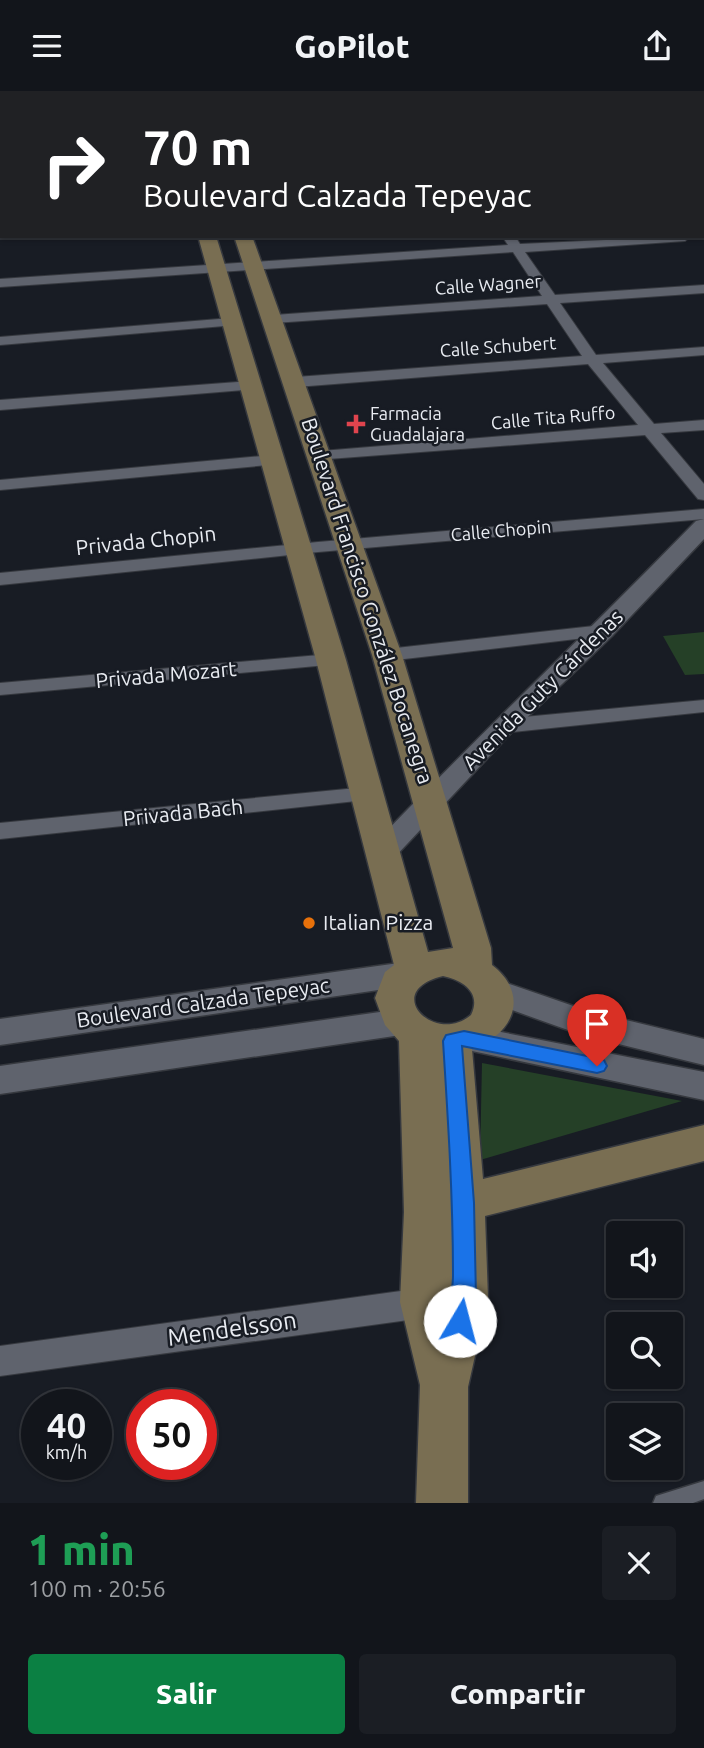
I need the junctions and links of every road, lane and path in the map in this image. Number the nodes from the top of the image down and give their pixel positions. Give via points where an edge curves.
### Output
1 (208, 238) edge
2 (244, 238) edge
3 (650, 238) edge
4 (512, 242) edge
5 (253, 266) junction
6 (216, 268) junction
7 (0, 283) edge
8 (704, 289) edge
9 (553, 300) junction
10 (274, 319) junction
11 (231, 322) junction
12 (0, 341) edge
13 (704, 351) edge
14 (592, 360) junction
15 (296, 385) junction
16 (252, 388) junction
17 (0, 405) edge
18 (704, 425) edge
19 (647, 429) junction
20 (321, 456) junction
21 (273, 460) junction
22 (0, 485) edge
23 (704, 495) edge
24 (704, 514) edge
25 (704, 526) edge
26 (351, 544) junction
27 (298, 549) junction
28 (0, 579) edge
29 (603, 631) junction
30 (387, 655) junction
31 (331, 660) junction
32 (0, 689) edge
33 (704, 706) edge
34 (503, 726) junction
35 (367, 794) junction
36 (432, 803) junction
37 (0, 831) edge
38 (382, 853) junction
39 (410, 970) junction
40 (482, 980) junction
41 (0, 1032) edge
42 (434, 1034) junction
43 (704, 1052) edge
44 (0, 1080) edge
45 (704, 1086) edge
46 (704, 1143) edge
47 (463, 1203) junction
48 (444, 1300) junction
49 (0, 1361) edge
50 (704, 1490) edge
51 (442, 1503) edge
52 (663, 1503) edge

1 - 6 main road
2 - 5 main road, Boulevard Francisco González Bocanegra
3 - 4 street
4 - 5 street
4 - 9 street
5 - 6 street
5 - 10 main road, Boulevard Francisco González Bocanegra
6 - 7 street
6 - 11 main road
8 - 9 street, Calle Wagner
9 - 10 street, Calle Wagner
9 - 14 street
10 - 15 main road, Boulevard Francisco González Bocanegra
11 - 12 street
11 - 16 main road
13 - 14 street, Calle Schubert
14 - 15 street, Calle Schubert
14 - 19 street
15 - 16 main road
15 - 20 main road, Boulevard Francisco González Bocanegra
16 - 17 street
16 - 21 main road
18 - 19 street, Calle Tita Ruffo
19 - 20 street, Calle Tita Ruffo
19 - 23 street
20 - 26 main road, Boulevard Francisco González Bocanegra
21 - 22 street
21 - 27 main road
24 - 26 street, Calle Chopin
25 - 29 street, Avenida Guty Cárdenas
26 - 27 street, Calle Chopin
26 - 30 main road, Boulevard Francisco González Bocanegra
27 - 28 street, Privada Chopin
27 - 31 main road
29 - 30 street
29 - 34 street, Avenida Guty Cárdenas
30 - 36 main road, Boulevard Francisco González Bocanegra
31 - 32 street, Privada Mozart
31 - 35 main road
33 - 34 street
34 - 36 street, Avenida Guty Cárdenas
35 - 37 street, Privada Bach
35 - 38 main road
36 - 38 street, Avenida Guty Cárdenas
36 - 40 main road, Boulevard Francisco González Bocanegra
38 - 39 main road
39 - 40 main road via 443,962
39 - 41 street, Boulevard Calzada Tepeyac
39 - 42 main road via 392,996 394,1009
40 - 42 main road via 495,1005 491,1019 480,1030
40 - 43 street via 582,1022
42 - 44 street
42 - 45 street
42 - 47 main road
42 - 48 main road via 426,1212
46 - 47 main road
47 - 48 main road
48 - 49 street, Mendelsson
48 - 51 main road
50 - 52 lane

